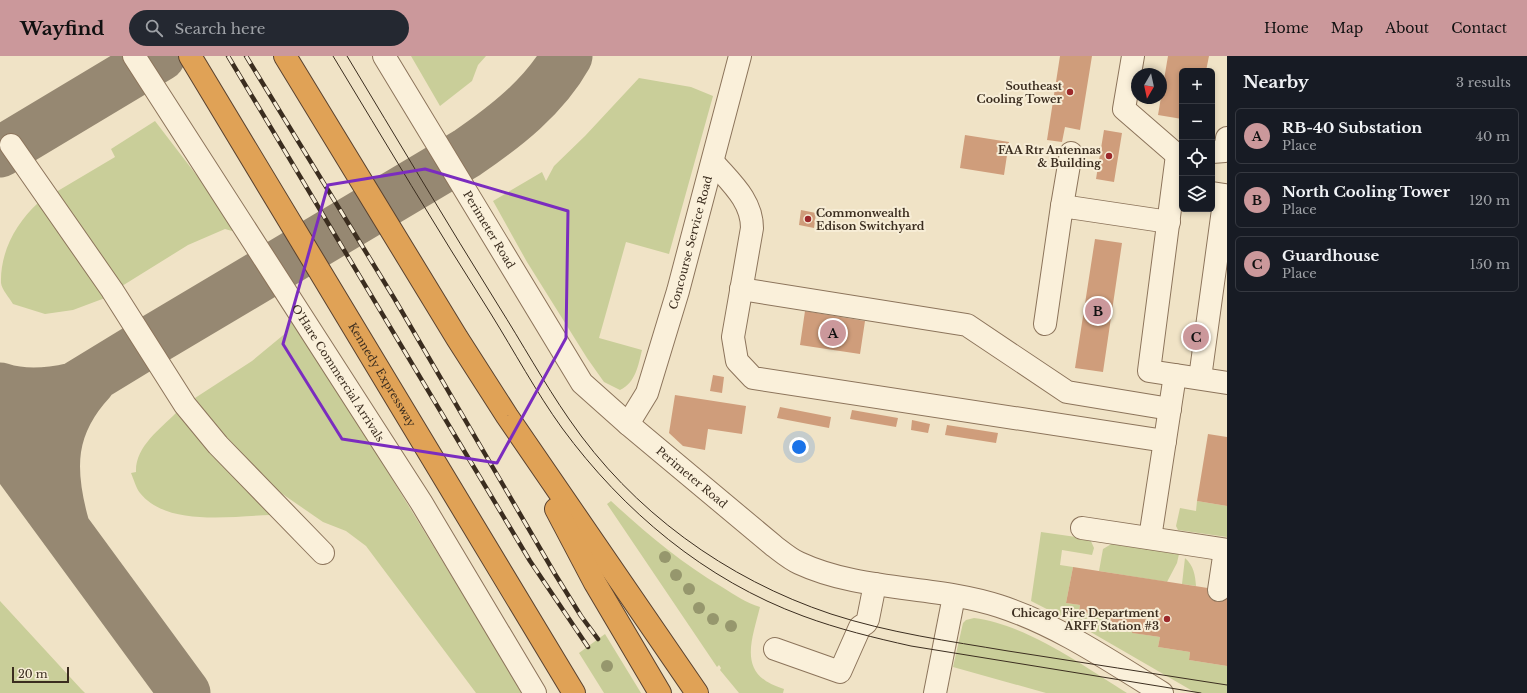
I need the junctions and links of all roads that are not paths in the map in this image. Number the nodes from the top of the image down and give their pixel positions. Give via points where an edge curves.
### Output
1 (134, 56) edge
2 (180, 56) edge
3 (190, 56) edge
4 (285, 56) edge
5 (384, 56) edge
6 (740, 56) edge
7 (1133, 56) edge
8 (1227, 138) edge
9 (242, 144) junction
10 (11, 145) dead end
11 (1215, 152) edge
12 (1071, 154) dead end
13 (1179, 154) edge
14 (713, 162) junction
15 (1179, 172) edge
16 (1178, 188) edge
17 (1215, 193) edge
18 (1062, 206) junction
19 (1169, 222) junction
20 (741, 289) junction
21 (1045, 324) dead end
22 (1175, 375) junction
23 (1200, 378) junction
24 (1227, 383) edge
25 (1170, 409) junction
26 (507, 416) junction
27 (628, 424) junction
28 (1165, 441) junction
29 (1082, 528) dead end
30 (1150, 538) junction
31 (1226, 550) edge
32 (323, 553) dead end
33 (867, 582) junction
34 (1219, 590) dead end
35 (954, 596) junction
36 (775, 649) dead end
37 (535, 693) edge
38 (574, 693) edge
39 (660, 693) edge
40 (697, 693) edge
41 (935, 693) edge
42 (1162, 693) edge

1 - 37 lane, O'Hare Commercial Arrivals via 420,502
2 - 9 highway
3 - 9 highway, Kennedy Expressway
4 - 26 highway
5 - 27 lane, Perimeter Road via 582,383
6 - 14 lane, Concourse Service Road
7 - 13 lane via 1124,109
8 - 11 lane via 1225,151
9 - 38 highway, Kennedy Expressway
10 - 32 lane via 112,290 186,405 218,445
12 - 18 lane
14 - 20 lane via 747,202 752,216
14 - 27 lane, Concourse Service Road via 647,393
15 - 16 lane
16 - 19 lane
17 - 23 lane via 1225,195
18 - 19 lane
18 - 21 lane
19 - 22 lane via 1149,372
20 - 25 lane via 967,325 1067,392
20 - 28 lane via 733,337 737,361 753,378
22 - 23 lane
22 - 25 lane
23 - 24 lane
25 - 28 lane
26 - 39 highway via 595,583
26 - 40 highway
27 - 33 lane, Perimeter Road via 774,546 798,562 823,572
28 - 30 lane
29 - 30 lane
30 - 31 lane
31 - 34 lane
33 - 35 lane, Perimeter Road
33 - 36 lane via 855,610 860,628 840,672
35 - 41 lane
35 - 42 lane, Perimeter Road via 999,606 1064,634

